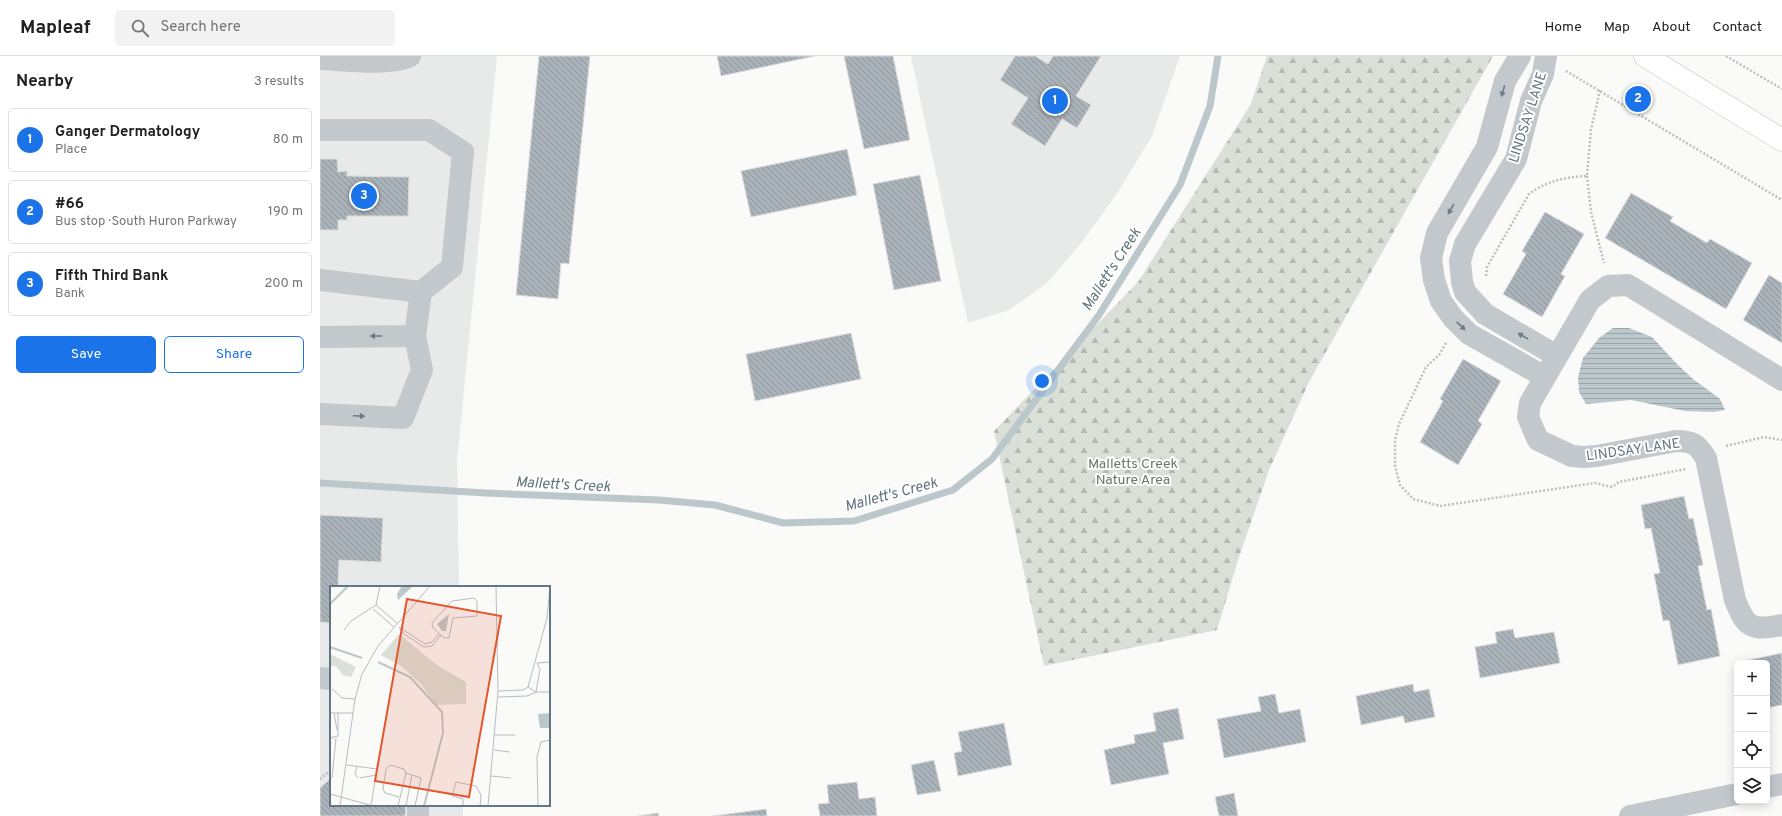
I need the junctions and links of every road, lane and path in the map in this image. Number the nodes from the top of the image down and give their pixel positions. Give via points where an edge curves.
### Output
1 (410, 56) edge
2 (1520, 56) edge
3 (1546, 56) edge
4 (1645, 56) edge
5 (1726, 56) edge
6 (364, 58) edge
7 (320, 59) edge
8 (1572, 74) dead end
9 (1782, 89) edge
10 (320, 130) edge
11 (1782, 140) edge
12 (1476, 166) junction
13 (1587, 176) dead end
14 (1502, 182) junction
15 (1782, 200) edge
16 (320, 280) edge
17 (1608, 286) junction
18 (421, 292) junction
19 (415, 336) junction
20 (320, 337) edge
21 (1557, 356) junction
22 (1545, 377) junction
23 (1782, 380) edge
24 (320, 414) edge
25 (1782, 625) edge
26 (320, 678) edge
27 (330, 679) edge
28 (330, 771) edge
29 (320, 780) edge
30 (1782, 784) edge
31 (1770, 786) edge
32 (1734, 795) edge
33 (1630, 816) edge

1 - 6 street via 398,60
2 -> 12 street, LINDSAY LANE via 1505,81 1487,147
3 - 14 street, LINDSAY LANE via 1543,74 1531,101 1516,159
4 - 11 main road
5 - 9 path
6 - 7 street
8 - 15 path
10 - 18 street via 429,130 463,152 452,268
12 - 14 street
12 -> 22 street, LINDSAY LANE via 1437,233 1431,258 1434,280 1445,307 1469,334
13 - 17 path via 1591,212 1600,242
21 -> 14 street, LINDSAY LANE via 1485,314 1465,292 1460,261 1465,244
16 - 18 street
17 - 21 street, LINDSAY LANE via 1590,300
17 - 23 street via 1628,286
18 - 19 street
19 -> 20 street
24 -> 19 street via 403,418 422,370
21 - 22 street, LINDSAY LANE
22 - 25 street, LINDSAY LANE via 1530,403 1528,417 1538,440 1561,451 1572,456 1597,456 1676,441 1689,441 1699,447 1706,458 1735,600 1741,614 1749,625 1760,628
26 - 27 street
28 - 29 path
30 - 31 street
32 - 33 street

